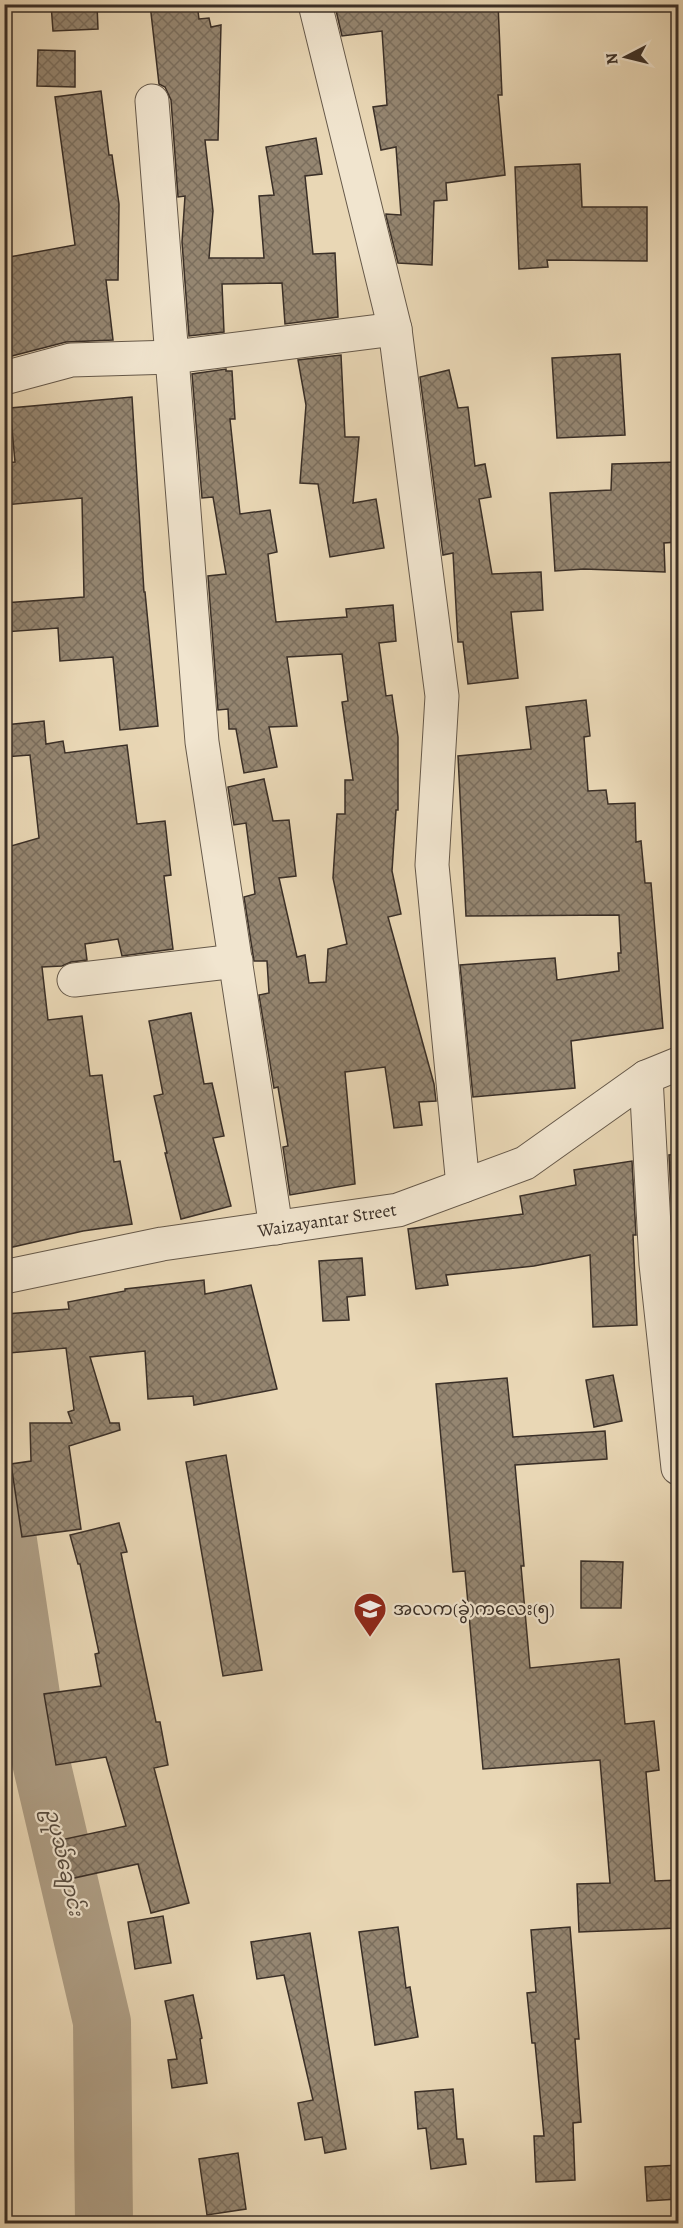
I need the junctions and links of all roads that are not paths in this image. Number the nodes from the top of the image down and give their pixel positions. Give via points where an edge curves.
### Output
1 (315, 4) edge
2 (152, 101) dead end
3 (394, 329) junction
4 (173, 357) junction
5 (4, 378) edge
6 (236, 961) junction
7 (74, 980) dead end
8 (678, 1064) edge
9 (646, 1077) junction
10 (463, 1186) junction
11 (276, 1228) junction
12 (9, 1277) edge
13 (678, 1468) edge

1 - 3 street
2 - 4 street
3 - 4 street
3 - 10 street via 442,696 432,865
4 - 5 street via 72,360
4 - 6 street via 202,742
6 - 7 street
6 - 11 street
8 - 9 street, Waizayantar Street
9 - 10 street, Waizayantar Street via 525,1163
9 - 13 street via 656,1264
10 - 11 street, Waizayantar Street via 398,1210
11 - 12 street, Waizayantar Street via 162,1244

